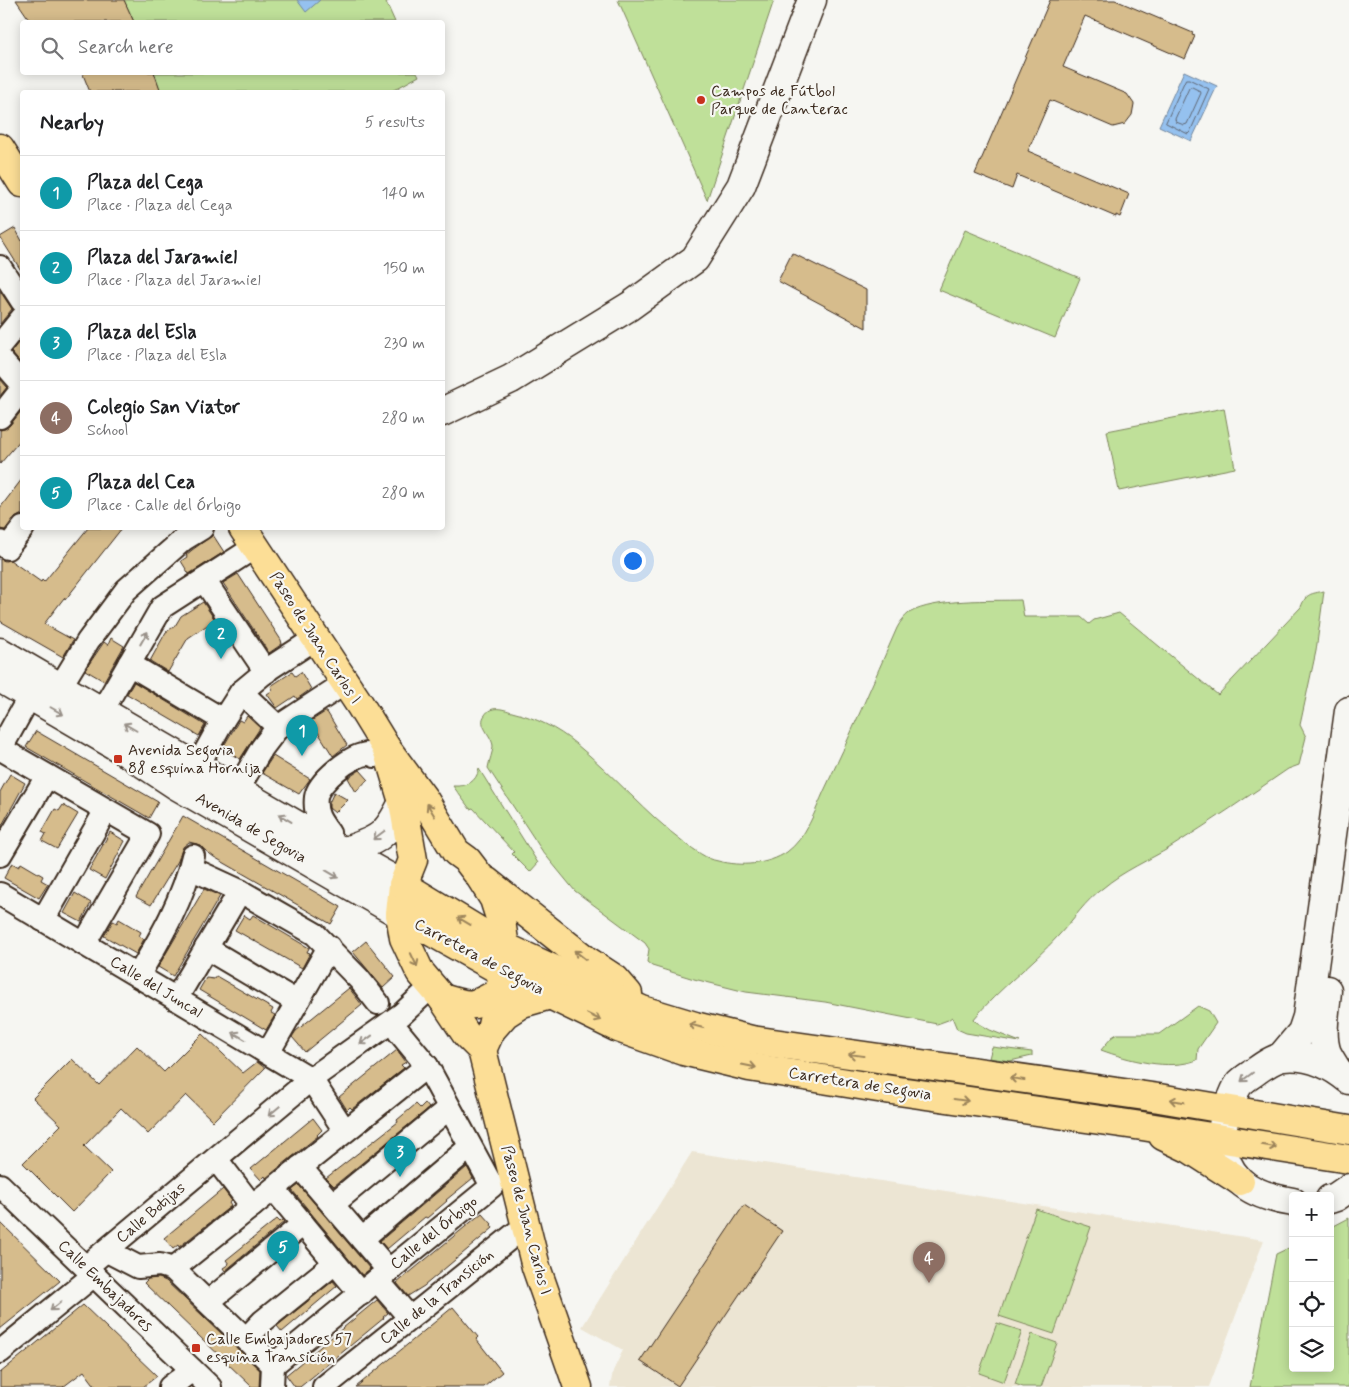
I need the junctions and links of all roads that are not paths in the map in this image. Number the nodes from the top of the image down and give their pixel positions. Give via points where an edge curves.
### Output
1 (812, 0) edge
2 (0, 148) edge
3 (20, 180) edge
4 (1, 270) edge
5 (20, 298) edge
6 (20, 321) edge
7 (0, 346) edge
8 (0, 359) edge
9 (20, 382) edge
10 (20, 392) edge
11 (445, 411) edge
12 (0, 418) edge
13 (21, 530) edge
14 (187, 531) edge
15 (249, 537) edge
16 (0, 542) edge
17 (204, 580) junction
18 (316, 638) junction
19 (0, 652) edge
20 (129, 664) junction
21 (266, 672) junction
22 (0, 678) edge
23 (345, 683) junction
24 (44, 686) junction
25 (240, 692) junction
26 (1349, 710) edge
27 (102, 711) junction
28 (223, 720) junction
29 (278, 727) junction
30 (0, 750) edge
31 (381, 753) junction
32 (197, 767) junction
33 (46, 776) junction
34 (237, 790) junction
35 (403, 802) junction
36 (106, 810) junction
37 (1349, 834) edge
38 (333, 847) junction
39 (456, 852) junction
40 (0, 855) edge
41 (413, 860) junction
42 (480, 877) junction
43 (403, 885) junction
44 (240, 891) junction
45 (0, 894) edge
46 (400, 914) junction
47 (43, 920) junction
48 (84, 944) junction
49 (329, 947) junction
50 (206, 948) junction
51 (502, 970) junction
52 (138, 976) junction
53 (436, 993) junction
54 (550, 995) junction
55 (176, 999) junction
56 (297, 1002) junction
57 (378, 1003) dead end
58 (642, 1010) junction
59 (399, 1032) dead end
60 (487, 1040) junction
61 (268, 1053) junction
62 (1281, 1057) junction
63 (426, 1066) junction
64 (1343, 1075) edge
65 (311, 1079) junction
66 (449, 1108) junction
67 (1226, 1110) junction
68 (1142, 1126) junction
69 (1349, 1130) edge
70 (345, 1131) junction
71 (1221, 1138) junction
72 (470, 1147) junction
73 (216, 1159) junction
74 (1349, 1159) edge
75 (300, 1167) junction
76 (1240, 1180) junction
77 (274, 1188) junction
78 (1349, 1188) edge
79 (3, 1194) edge
80 (1334, 1198) edge
81 (1289, 1201) edge
82 (333, 1204) junction
83 (252, 1206) junction
84 (303, 1224) junction
85 (526, 1226) junction
86 (362, 1239) junction
87 (107, 1251) junction
88 (335, 1263) junction
89 (174, 1269) junction
90 (90, 1271) junction
91 (375, 1282) junction
92 (208, 1302) junction
93 (410, 1318) junction
94 (246, 1339) junction
95 (0, 1352) edge
96 (192, 1370) junction
97 (273, 1376) edge
98 (170, 1387) edge
99 (210, 1387) edge
100 (324, 1387) edge
101 (578, 1387) edge

1 - 11 street via 741,186 696,259 630,306 511,379
2 - 3 main road
4 - 5 street
6 - 7 street
8 - 9 street
10 - 12 street
13 - 16 street via 7,548
14 - 24 street via 126,590 88,641
15 - 17 street
15 - 18 main road, Paseo de Juan Carlos I
20 -> 17 street via 162,607
17 - 21 street
18 - 21 street
18 - 23 main road, Paseo de Juan Carlos I
19 - 24 street, Avenida de Segovia
20 - 27 street
20 - 28 street
21 - 25 street
22 - 24 street, Avenida de Segovia
23 - 29 street
23 - 31 main road, Paseo de Juan Carlos I
24 - 27 street, Avenida de Segovia
24 - 30 street
24 -> 46 street, Avenida de Segovia via 123,750 176,785
25 - 28 street
25 - 29 street
26 - 62 street via 1307,1017 1302,1032
32 -> 27 street, Avenida de Segovia
28 - 32 street
29 - 34 street
30 - 33 street
31 - 35 main road, Paseo de Juan Carlos I
31 - 38 street via 348,761 316,796 317,817 329,833
39 -> 31 main road, Paseo de Juan Carlos I via 424,798
32 - 34 street, Avenida de Segovia
33 - 36 street
33 - 40 street
38 -> 34 street, Avenida de Segovia
35 -> 38 street via 392,824 380,837 364,845
35 - 41 main road, Paseo de Juan Carlos I
36 - 47 street
36 - 48 street via 148,834
37 - 64 street via 1327,982 1325,1019 1327,1052
38 - 43 street, Avenida de Segovia
39 - 41 main road via 436,848
39 - 42 main road, Paseo de Juan Carlos I
41 - 43 main road, Paseo de Juan Carlos I
42 - 51 main road, Paseo de Juan Carlos I via 494,899 501,922
58 -> 42 main road via 615,979
43 - 46 main road, Paseo de Juan Carlos I
51 -> 43 main road, Carretera de Segovia
44 - 49 street via 314,934
44 - 50 street
44 - 52 street via 192,862 181,898
45 - 47 street, Calle del Juncal
46 - 51 main road, Carretera de Segovia
46 -> 53 main road, Paseo de Juan Carlos I via 404,938 420,972
47 - 48 street, Calle del Juncal
48 - 52 street, Calle del Juncal
49 - 56 street
49 - 57 street
50 - 55 street
50 - 56 street
51 - 53 main road via 480,1004 465,1006
51 - 54 main road, Carretera de Segovia
51 - 58 main road, Carretera de Segovia
51 - 60 main road, Paseo de Juan Carlos I
52 - 55 street, Calle del Juncal
53 - 60 main road, Paseo de Juan Carlos I via 466,1034
53 -> 65 street, Calle Botijas
54 - 60 main road via 522,1003 505,1014
54 -> 68 main road, Carretera de Segovia via 618,1028 684,1051 749,1067
61 -> 55 street, Calle del Juncal
56 - 61 street
67 -> 58 main road, Carretera de Segovia via 752,1040
59 - 63 street
60 - 85 main road, Paseo de Juan Carlos I
61 - 65 street, Calle del Juncal
62 - 64 street via 1312,1059
62 -> 67 street via 1262,1066 1239,1084
63 - 66 street
63 - 70 street
65 - 70 street
65 -> 73 street, Calle Botijas
66 - 72 street
66 - 82 street
67 - 69 main road, Carretera de Segovia
67 - 71 street
68 - 71 main road, Carretera de Segovia
68 - 76 main road via 1190,1149
70 - 75 street
71 -> 74 main road, Carretera de Segovia
71 - 76 street via 1227,1163
72 - 86 street
72 - 91 street, Calle del Órbigo via 492,1186
73 - 83 street
73 - 87 street, Calle Botijas
75 - 77 street
75 - 82 street
76 - 81 street via 1270,1198
77 - 83 street
77 - 84 street
78 - 80 street
79 - 90 street, Calle Embajadores
82 - 86 street
83 - 89 street
84 - 88 street
84 - 92 street
85 - 93 street, Calle de la Transición
85 - 101 main road, Paseo de Juan Carlos I via 536,1267
86 - 91 street
87 - 89 street via 138,1267 160,1265
87 - 90 street, Calle Botijas
88 - 91 street
88 - 94 street
89 - 92 street
90 -> 95 street, Calle Botijas
90 - 96 street, Calle Embajadores
91 - 93 street, Calle del Órbigo
91 - 97 street, Calle del Órbigo
92 - 94 street
93 - 100 street, Calle de la Transición
94 - 97 street
96 - 98 street
96 - 99 street, Calle Embajadores

